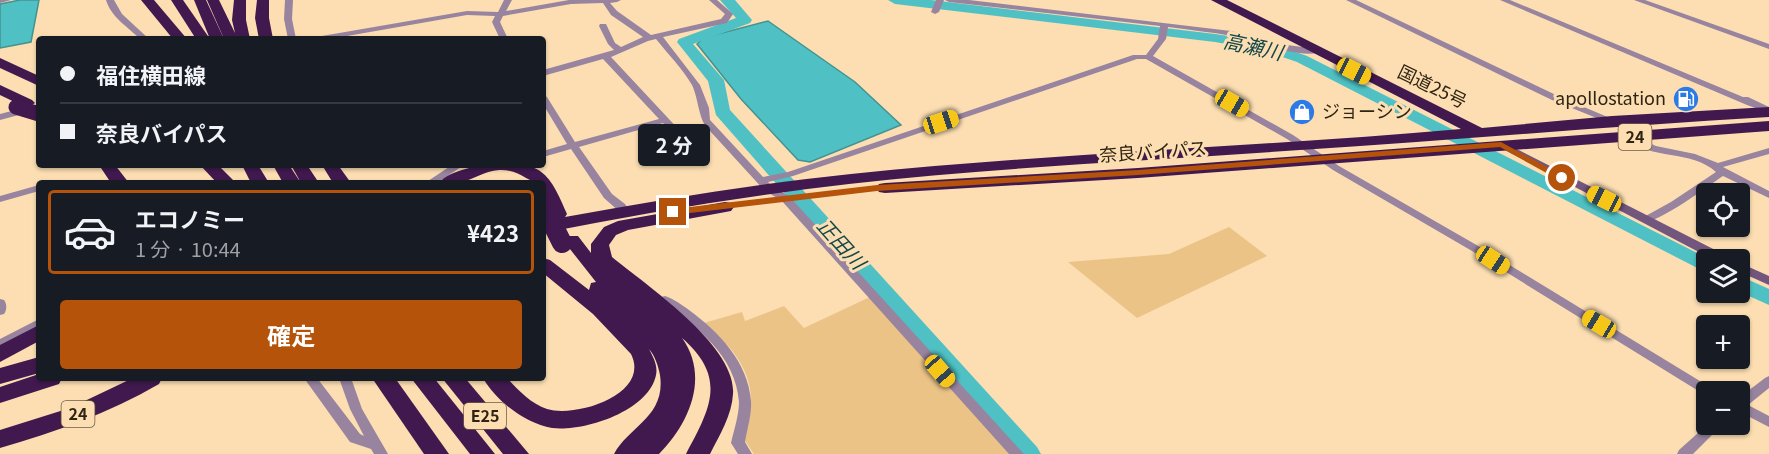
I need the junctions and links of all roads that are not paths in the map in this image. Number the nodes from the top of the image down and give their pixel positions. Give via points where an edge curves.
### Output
1 (7, 0) edge
2 (110, 0) edge
3 (147, 0) edge
4 (177, 0) edge
5 (200, 0) edge
6 (213, 0) edge
7 (240, 0) edge
8 (263, 0) edge
9 (288, 0) edge
10 (508, 0) edge
11 (617, 0) edge
12 (713, 0) edge
13 (940, 0) edge
14 (949, 0) edge
15 (1217, 0) edge
16 (1350, 0) edge
17 (1504, 0) edge
18 (1638, 0) edge
19 (0, 1) edge
20 (605, 1) edge
21 (935, 12) dead end
22 (499, 14) junction
23 (1164, 25) junction
24 (603, 26) dead end
25 (142, 36) edge
26 (177, 36) edge
27 (201, 36) edge
28 (216, 36) edge
29 (230, 36) edge
30 (242, 36) edge
31 (265, 36) edge
32 (291, 36) edge
33 (333, 36) edge
34 (503, 36) edge
35 (654, 37) junction
36 (1769, 47) edge
37 (620, 50) junction
38 (1315, 51) junction
39 (605, 56) junction
40 (1148, 57) junction
41 (0, 62) edge
42 (546, 72) edge
43 (0, 75) edge
44 (36, 80) edge
45 (0, 89) edge
46 (36, 91) edge
47 (1722, 92) junction
48 (0, 102) edge
49 (546, 102) edge
50 (1750, 103) dead end
51 (32, 109) edge
52 (1769, 111) edge
53 (0, 117) edge
54 (664, 120) junction
55 (1612, 121) junction
56 (1769, 126) edge
57 (712, 127) junction
58 (1472, 138) junction
59 (1630, 138) junction
60 (1302, 145) junction
61 (1498, 145) junction
62 (573, 146) junction
63 (1769, 151) edge
64 (546, 153) edge
65 (1324, 159) junction
66 (108, 168) edge
67 (211, 168) edge
68 (454, 168) edge
69 (487, 168) edge
70 (519, 168) edge
71 (1719, 169) junction
72 (118, 180) edge
73 (223, 180) edge
74 (435, 180) edge
75 (454, 180) edge
76 (469, 180) edge
77 (526, 180) edge
78 (540, 180) edge
79 (36, 189) edge
80 (764, 190) junction
81 (1769, 195) edge
82 (785, 198) junction
83 (0, 199) edge
84 (625, 211) junction
85 (547, 217) edge
86 (1646, 220) junction
87 (559, 239) edge
88 (1703, 249) edge
89 (546, 265) edge
90 (1750, 272) edge
91 (1769, 281) edge
92 (610, 290) junction
93 (666, 300) dead end
94 (0, 303) edge
95 (0, 311) edge
96 (36, 325) edge
97 (36, 334) edge
98 (0, 344) edge
99 (0, 354) edge
100 (36, 366) edge
101 (0, 376) edge
102 (42, 381) edge
103 (145, 381) edge
104 (312, 381) edge
105 (346, 381) edge
106 (385, 381) edge
107 (424, 381) edge
108 (456, 381) edge
109 (497, 381) edge
110 (1769, 381) edge
111 (1696, 384) edge
112 (0, 395) edge
113 (1750, 397) edge
114 (1750, 411) edge
115 (1769, 422) edge
116 (1704, 435) edge
117 (0, 439) edge
118 (379, 450) edge
119 (438, 454) edge
120 (483, 454) edge
121 (517, 454) edge
122 (627, 454) edge
123 (644, 454) edge
124 (698, 454) edge
125 (745, 454) edge
126 (1017, 454) edge
127 (1684, 454) edge

1 - 19 street
2 - 25 street via 115,13
3 - 26 highway
4 - 27 highway
5 - 28 highway
6 - 29 highway
7 - 30 highway
8 - 31 highway
9 - 32 street
10 - 22 street
11 - 20 street
12 - 35 street via 729,15 724,21
13 - 21 street
14 - 23 street
15 - 38 highway, 国道25号
16 - 55 street via 1555,98
17 - 47 street
18 - 36 street
20 - 22 street via 571,2
20 - 35 street via 614,13
22 - 33 street via 467,13
22 - 34 street via 496,22
23 - 38 street
23 - 40 street via 1162,37
24 - 37 street
35 - 37 street
35 - 57 street via 697,84 706,104 706,121
37 - 39 street
38 - 58 highway, 国道25号
39 - 42 street
39 - 54 street
40 - 60 street
40 - 80 street via 1136,57 790,174
41 - 44 highway
43 - 46 highway
45 - 51 highway
47 - 50 street
47 - 52 street
48 - 51 highway
49 - 62 street
51 - 53 street
52 - 55 highway, 奈良バイパス / 24
54 - 57 street via 680,136
54 - 62 street
55 - 58 highway, 奈良バイパス / 24
56 - 59 highway, 奈良バイパス / 24
57 - 80 street
58 - 60 highway, 奈良バイパス / 24 via 1444,136
58 - 61 highway, 奈良バイパス / 24
58 - 65 highway, 奈良バイパス / 24
59 - 61 highway, 奈良バイパス / 24
59 - 71 street
60 - 65 street
60 - 80 highway, 奈良バイパス / 24 via 981,167
61 - 86 main road
62 - 64 street
62 - 84 street via 610,199
63 - 71 street
65 - 82 highway, 奈良バイパス / 24 via 877,188
65 - 111 street
66 - 72 highway
67 - 73 highway
68 - 74 street
69 - 75 highway
70 - 78 highway via 531,171
71 - 81 street
71 - 86 street via 1675,204
76 - 77 highway via 500,172 517,174
79 - 83 street
80 - 82 highway, 奈良バイパス / 24
80 - 84 highway, 奈良バイパス / 24
80 - 87 highway, 奈良バイパス / 24
80 - 92 highway via 616,228 602,238 599,249
82 - 126 street
84 - 85 highway, 奈良バイパス / 24 via 586,218
85 - 87 highway, bridge
86 - 88 main road
87 - 92 highway
89 - 92 highway
90 - 91 main road
92 - 92 highway via 596,297
92 - 109 highway via 646,364 637,389 626,400 591,416 553,419 515,400
92 - 122 highway via 660,347 672,379 660,418
92 - 123 highway via 674,340 683,358 685,391 676,416
92 - 124 highway via 706,350 721,376 722,406
93 - 125 street via 717,341 736,369 745,402 738,443
94 - 95 street
96 - 98 street
97 - 99 highway
100 - 101 highway
102 - 112 highway, 24
103 - 117 highway, 24 via 71,416
104 - 118 street via 355,438
105 - 118 street via 356,409
106 - 119 highway
107 - 120 highway, E25
108 - 121 highway, E25
110 - 113 street
114 - 115 street
116 - 127 street

